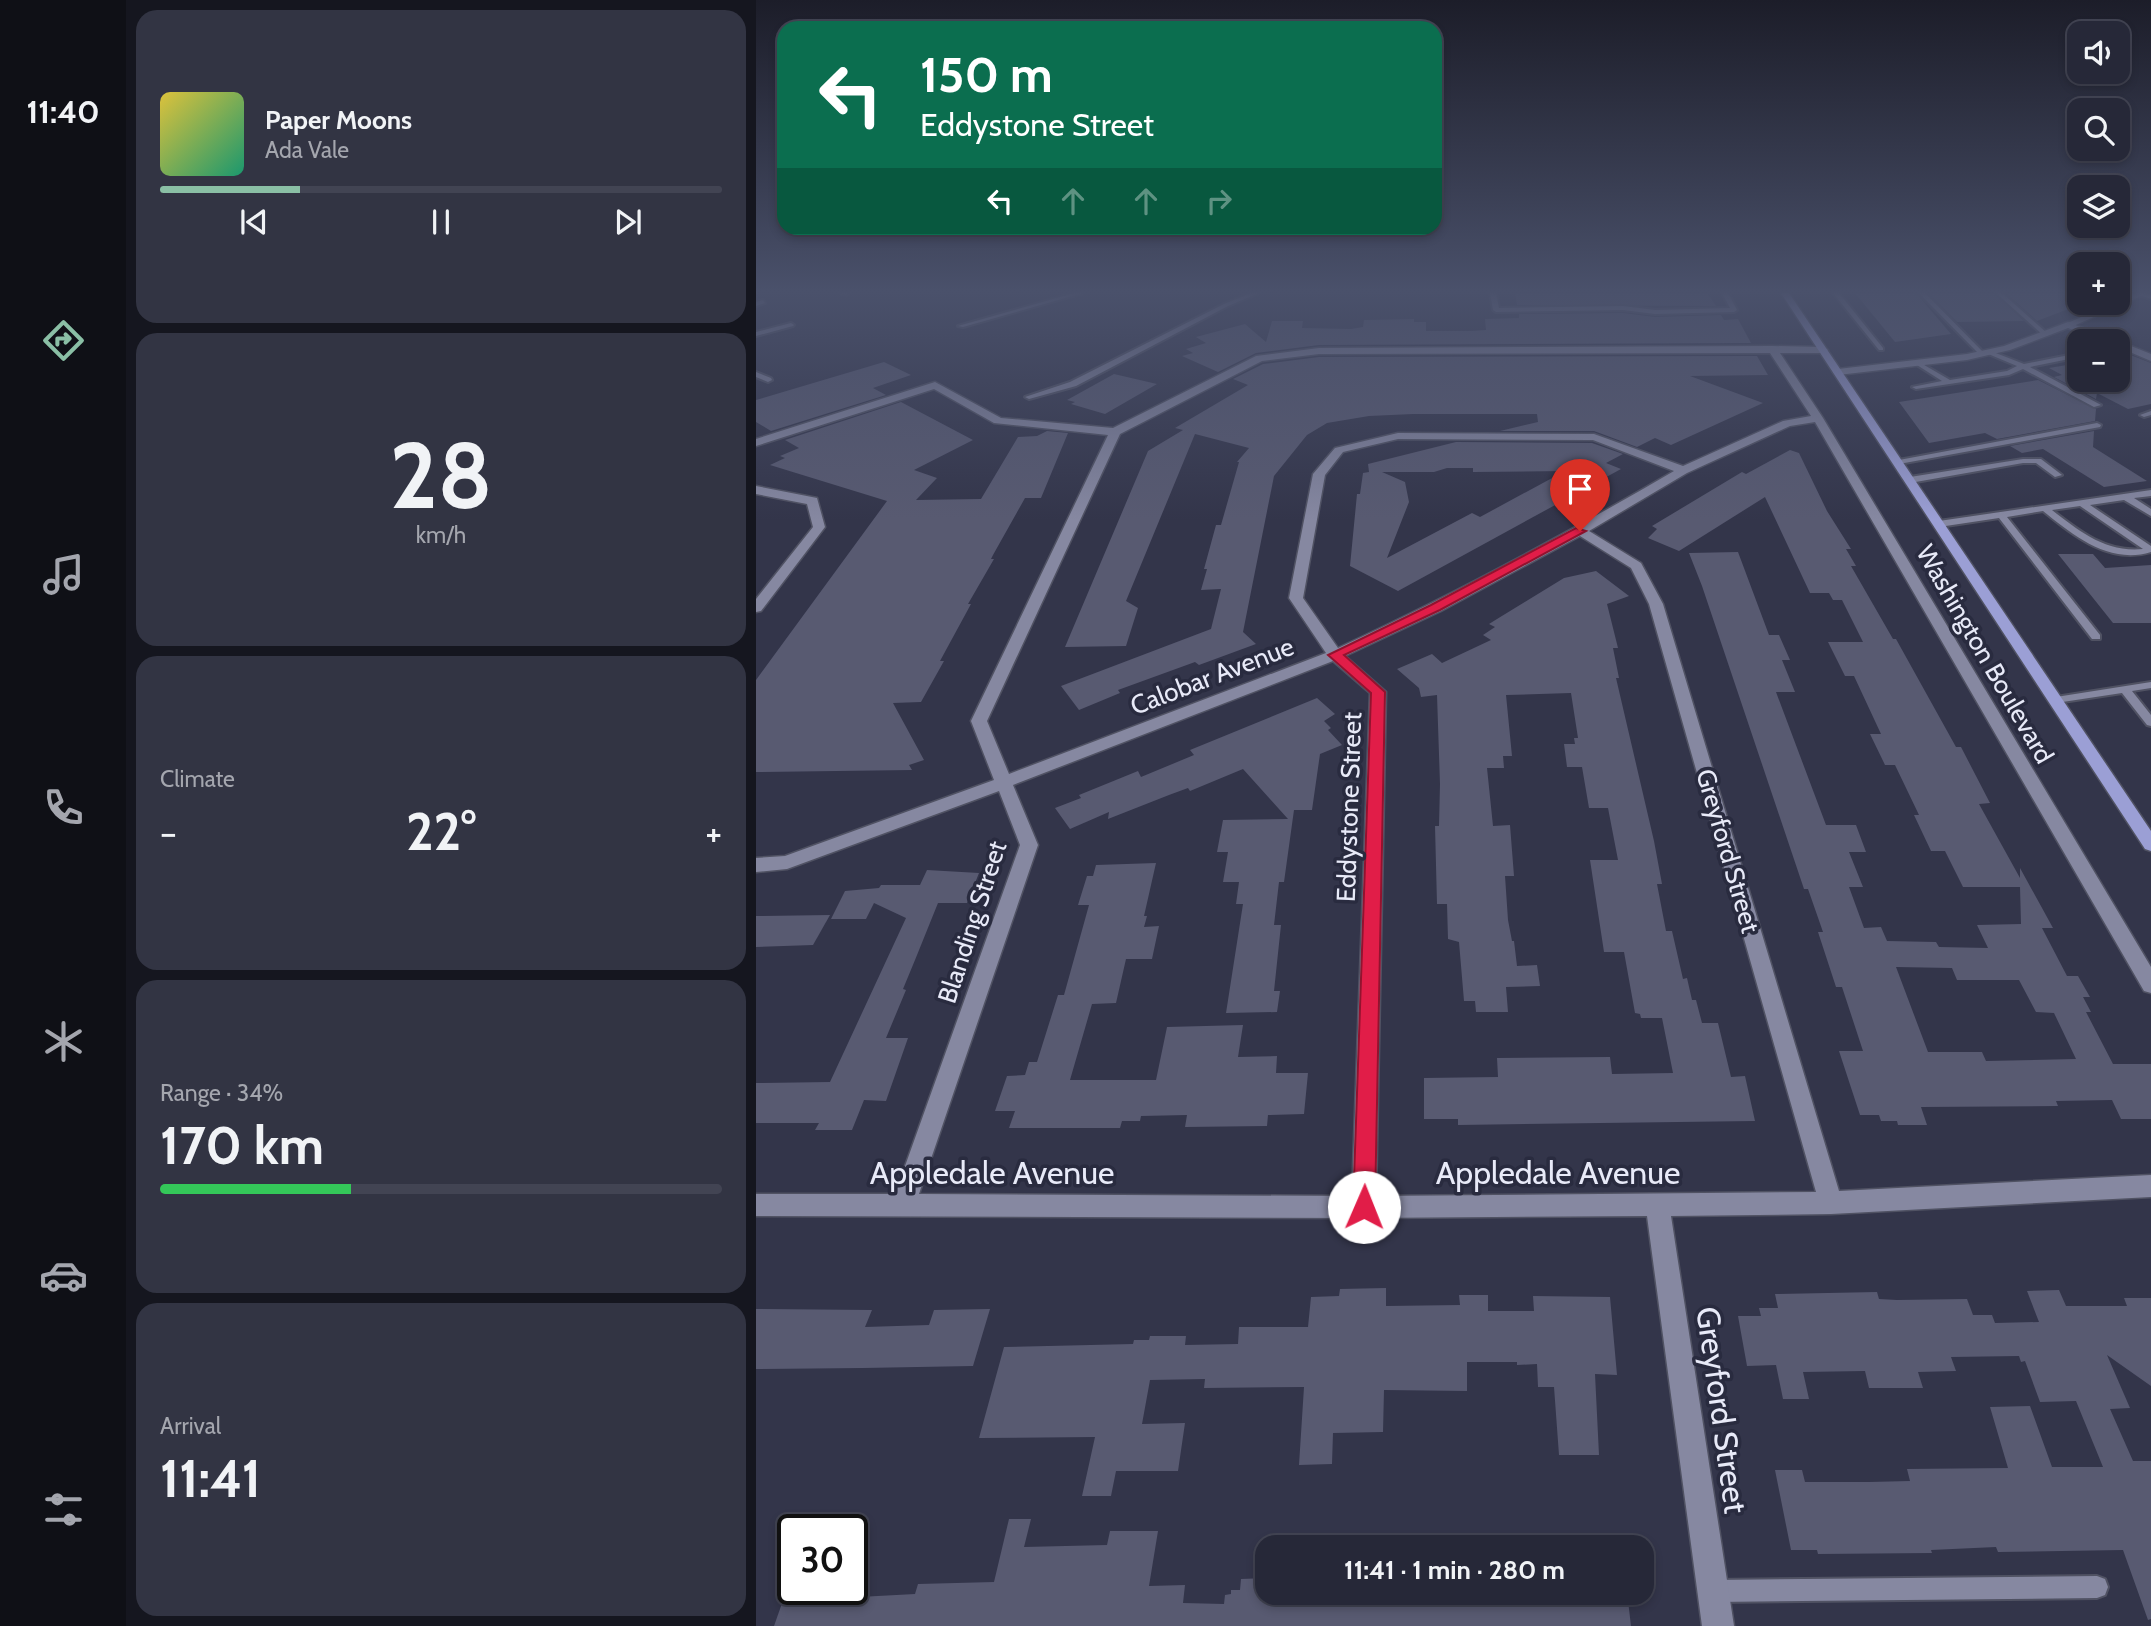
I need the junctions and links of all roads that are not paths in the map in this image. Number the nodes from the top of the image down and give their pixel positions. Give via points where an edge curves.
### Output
1 (1102, 369) edge
2 (1240, 369) edge
3 (1786, 369) edge
4 (1836, 369) edge
5 (1870, 369) edge
6 (1927, 369) edge
7 (2017, 369) edge
8 (2028, 369) edge
9 (1838, 372) junction
10 (756, 374) edge
11 (768, 380) dead end
12 (1949, 382) junction
13 (1916, 387) dead end
14 (1029, 397) dead end
15 (2097, 405) dead end
16 (1818, 418) junction
17 (2098, 425) dead end
18 (1115, 432) junction
19 (756, 443) edge
20 (1899, 462) junction
21 (1683, 470) junction
22 (2058, 475) dead end
23 (1910, 480) junction
24 (756, 490) edge
25 (2151, 493) edge
26 (2126, 497) junction
27 (2088, 503) junction
28 (2045, 509) junction
29 (2151, 513) edge
30 (2002, 516) junction
31 (1939, 524) junction
32 (1580, 531) junction
33 (2151, 542) edge
34 (756, 608) edge
35 (2096, 637) dead end
36 (1335, 655) junction
37 (2151, 685) edge
38 (2125, 689) junction
39 (2056, 701) junction
40 (2151, 723) edge
41 (1003, 783) junction
42 (2151, 845) edge
43 (756, 865) edge
44 (2151, 985) edge
45 (2151, 1186) edge
46 (1831, 1203) junction
47 (1657, 1204) junction
48 (756, 1205) edge
49 (903, 1205) junction
50 (1364, 1207) junction
51 (2097, 1587) dead end
52 (1713, 1591) junction
53 (1717, 1626) edge

1 - 14 lane via 1073,384
2 - 18 street
3 - 16 street, Washington Boulevard
4 - 9 main road, Washington Boulevard
5 - 9 street
6 - 12 lane
7 - 12 lane
8 - 15 lane
9 - 20 main road, Washington Boulevard
10 - 11 lane
12 - 13 lane
16 - 21 street, Calobar Avenue via 1787,423
16 - 44 street, Washington Boulevard
17 - 20 lane
18 - 19 street via 998,421 935,385
18 - 41 street, Blanding Street via 979,721
20 - 23 main road, Washington Boulevard
21 - 32 street, Calobar Avenue
21 - 36 street, Eddystone Street via 1594,437 1398,436 1339,450 1319,474 1296,598
22 - 23 lane via 2038,461 2024,461
23 - 31 main road, Washington Boulevard
24 - 34 street via 813,501 819,527
25 - 26 lane
26 - 27 lane
26 - 29 lane
27 - 28 lane
27 - 28 lane via 2150,549 2109,552
27 - 33 lane
28 - 30 lane
30 - 31 lane
30 - 35 lane
31 - 39 main road, Washington Boulevard
32 - 36 street, Calobar Avenue via 1436,608
32 - 46 street, Greyford Street via 1636,566 1657,604
36 - 41 street, Calobar Avenue
36 - 50 street, Eddystone Street via 1378,692
37 - 38 lane
38 - 39 lane
38 - 40 lane
39 - 42 main road, Washington Boulevard
41 - 43 street, Calobar Avenue via 787,862
41 - 49 street, Blanding Street via 1029,845
45 - 46 street, Appledale Avenue
46 - 47 street, Appledale Avenue
47 - 50 street, Appledale Avenue
47 - 52 street, Greyford Street
48 - 49 street, Appledale Avenue
49 - 50 street, Appledale Avenue
51 - 52 lane
52 - 53 street, Greyford Street

